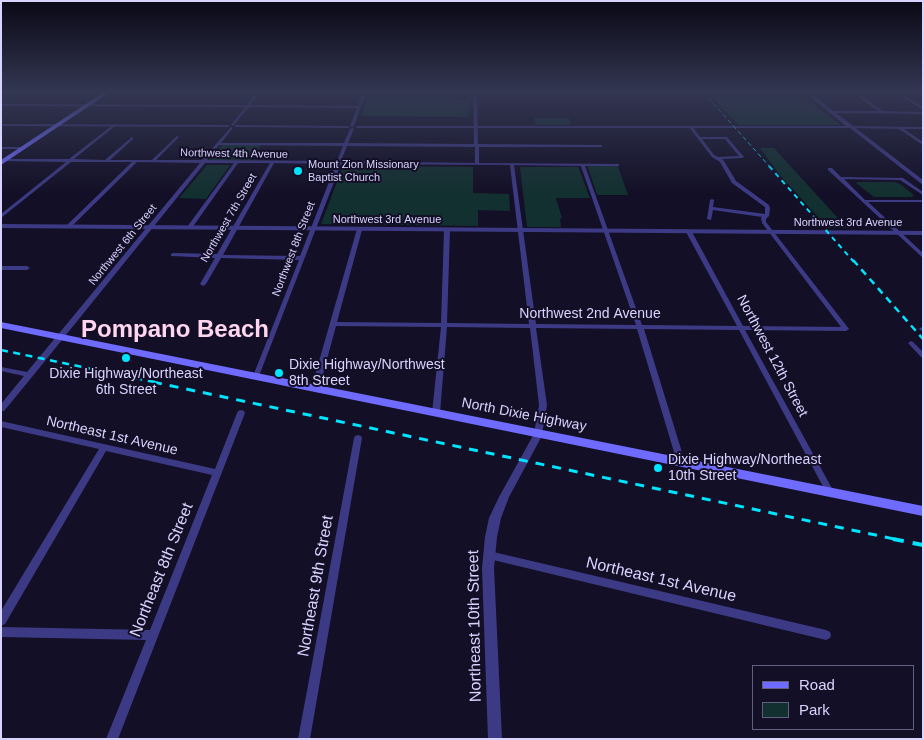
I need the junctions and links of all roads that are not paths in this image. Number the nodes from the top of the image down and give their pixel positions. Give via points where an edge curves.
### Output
1 (232, 126) edge
2 (55, 127) edge
3 (112, 127) edge
4 (296, 127) edge
5 (352, 127) junction
6 (851, 127) junction
7 (899, 127) junction
8 (476, 128) junction
9 (691, 128) junction
10 (923, 128) edge
11 (177, 137) dead end
12 (132, 138) dead end
13 (699, 138) junction
14 (218, 144) junction
15 (346, 144) junction
16 (923, 144) edge
17 (477, 145) junction
18 (601, 146) dead end
19 (1, 148) edge
20 (21, 148) junction
21 (719, 158) junction
22 (3, 161) edge
23 (71, 161) junction
24 (106, 161) junction
25 (136, 161) junction
26 (153, 161) junction
27 (203, 162) junction
28 (236, 163) junction
29 (272, 163) junction
30 (338, 163) junction
31 (477, 164) junction
32 (512, 165) junction
33 (583, 165) junction
34 (617, 165) dead end
35 (830, 169) dead end
36 (840, 178) junction
37 (923, 183) edge
38 (923, 194) edge
39 (712, 200) dead end
40 (865, 201) junction
41 (923, 201) edge
42 (710, 208) junction
43 (767, 216) junction
44 (1, 217) edge
45 (709, 219) dead end
46 (1, 226) edge
47 (69, 226) junction
48 (150, 227) junction
49 (190, 227) junction
50 (234, 228) junction
51 (313, 229) junction
52 (359, 230) junction
53 (447, 230) junction
54 (521, 231) junction
55 (606, 231) junction
56 (689, 232) junction
57 (773, 232) junction
58 (899, 233) junction
59 (923, 233) edge
60 (173, 256) dead end
61 (219, 256) junction
62 (923, 256) edge
63 (302, 258) junction
64 (1, 268) edge
65 (27, 268) dead end
66 (203, 284) dead end
67 (334, 324) junction
68 (1, 325) edge
69 (444, 325) junction
70 (534, 326) junction
71 (640, 327) junction
72 (743, 328) junction
73 (61, 337) junction
74 (911, 343) dead end
75 (923, 356) edge
76 (1, 369) edge
77 (30, 375) junction
78 (256, 376) junction
79 (315, 388) junction
80 (1, 409) edge
81 (240, 413) dead end
82 (436, 413) junction
83 (1, 424) edge
84 (538, 434) junction
85 (358, 438) dead end
86 (104, 448) junction
87 (681, 462) junction
88 (216, 473) junction
89 (830, 492) junction
90 (923, 511) edge
91 (489, 554) junction
92 (1, 621) edge
93 (1, 632) edge
94 (152, 635) junction
95 (826, 635) dead end
96 (112, 739) edge
97 (304, 739) edge
98 (495, 739) edge

1 - 14 street, Northwest 6th Street
2 - 20 main road
3 - 23 street
4 - 5 street
5 - 8 street
5 - 15 street, Northwest 8th Street
6 - 7 street
6 - 9 street
6 - 37 street
7 - 10 street
7 - 16 street
8 - 9 street
8 - 17 street
9 - 13 street
11 - 26 street
12 - 24 street
13 - 21 street via 713,156
13 - 21 street via 726,138 742,157
14 - 15 street
14 - 27 street, Northwest 6th Street
15 - 17 street
15 - 30 street, Northwest 8th Street
17 - 18 street
17 - 31 street
19 - 20 street
20 - 22 main road
21 - 43 street via 734,182 767,206
22 - 23 street, Northwest 4th Avenue
23 - 24 street, Northwest 4th Avenue
23 - 44 street
24 - 25 street, Northwest 4th Avenue
25 - 26 street, Northwest 4th Avenue
25 - 47 street
26 - 27 street, Northwest 4th Avenue
27 - 28 street, Northwest 4th Avenue
27 - 48 street, Northwest 6th Street
28 - 29 street, Northwest 4th Avenue
28 - 49 street
29 - 30 street, Northwest 4th Avenue
29 - 50 street, Northwest 7th Street
30 - 31 street, Northwest 4th Avenue
30 - 51 street, Northwest 8th Street
31 - 32 street, Northwest 4th Avenue
32 - 33 street, Northwest 4th Avenue
32 - 54 street
33 - 34 street, Northwest 4th Avenue
33 - 55 street
35 - 36 street
36 - 38 street via 902,180
36 - 40 street
39 - 42 street
40 - 41 street
40 - 58 street
42 - 43 street
42 - 45 street
43 - 57 street via 763,218 764,222
46 - 47 street, Northwest 3rd Avenue
47 - 48 street, Northwest 3rd Avenue
48 - 49 street, Northwest 3rd Avenue
48 - 73 street, Northwest 6th Street
49 - 50 street, Northwest 3rd Avenue
50 - 51 street, Northwest 3rd Avenue
50 - 61 street, Northwest 7th Street
51 - 52 street, Northwest 3rd Avenue
51 - 63 street, Northwest 8th Street
52 - 53 street, Northwest 3rd Avenue
52 - 67 street
53 - 54 street, Northwest 3rd Avenue
53 - 69 street
54 - 55 street, Northwest 3rd Avenue
54 - 70 street
55 - 56 street, Northwest 3rd Avenue
55 - 71 street
56 - 57 street, Northwest 3rd Avenue
56 - 72 street, Northwest 12th Street
57 - 58 street, Northwest 3rd Avenue
57 - 72 street, Northwest 2nd Avenue via 846,329
58 - 59 street, Northwest 3rd Avenue
58 - 62 street
60 - 61 street
61 - 63 street
61 - 66 street, Northwest 7th Street
63 - 78 street, Northwest 8th Street
64 - 65 street
67 - 69 street, Northwest 2nd Avenue
67 - 79 street
68 - 73 main road, North Dixie Highway
69 - 70 street, Northwest 2nd Avenue
69 - 82 street
70 - 71 street, Northwest 2nd Avenue
70 - 84 street via 543,405
71 - 72 street, Northwest 2nd Avenue
71 - 87 street
72 - 89 street, Northwest 12th Street
73 - 77 street, Northwest 6th Street
73 - 78 main road, North Dixie Highway
74 - 75 street
76 - 77 street
77 - 80 street, Northwest 6th Street
78 - 79 main road, North Dixie Highway
79 - 82 main road, North Dixie Highway
81 - 88 street, Northeast 8th Street
82 - 84 main road, North Dixie Highway
83 - 86 street, Northeast 1st Avenue
84 - 87 main road, North Dixie Highway
84 - 91 street, Northeast 10th Street via 495,518
85 - 97 street, Northeast 9th Street
86 - 88 street, Northeast 1st Avenue
86 - 92 street
87 - 89 main road, North Dixie Highway
88 - 94 street, Northeast 8th Street
89 - 90 main road, North Dixie Highway
91 - 95 street, Northeast 1st Avenue
91 - 98 street, Northeast 10th Street
93 - 94 street
94 - 96 street, Northeast 8th Street

